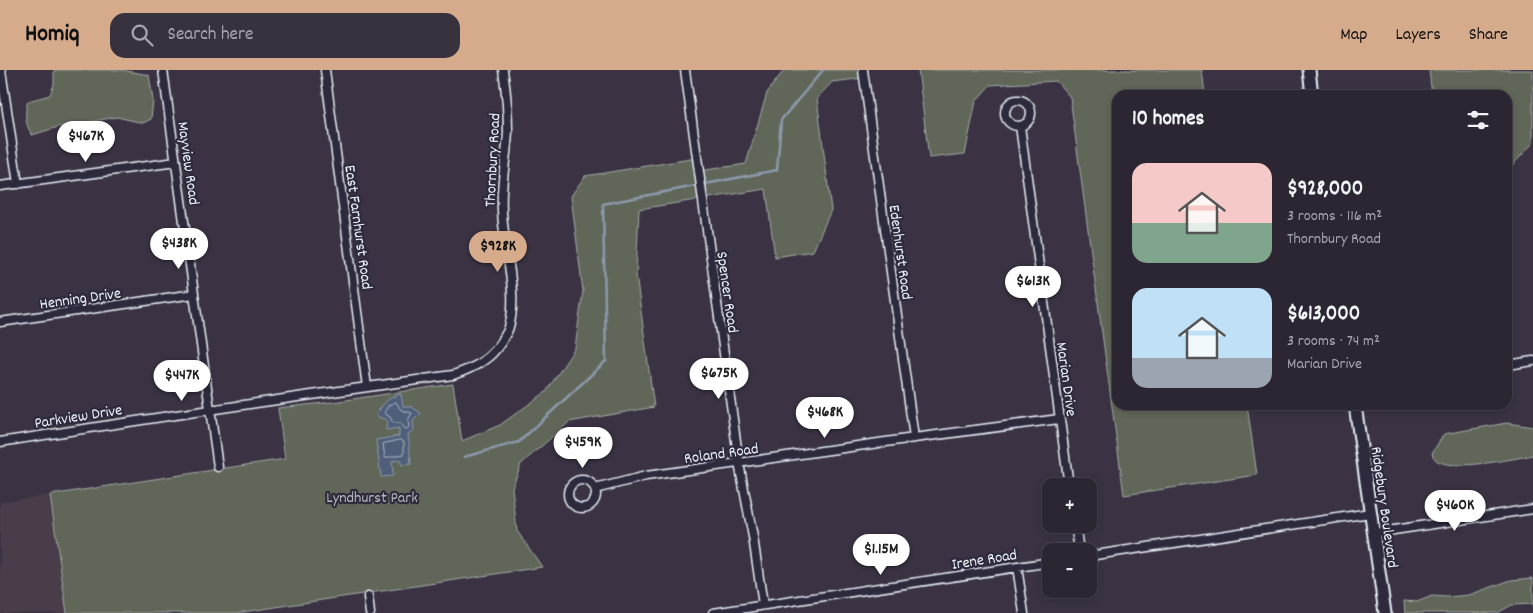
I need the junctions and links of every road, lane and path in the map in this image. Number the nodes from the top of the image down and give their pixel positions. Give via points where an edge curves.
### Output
1 (1, 70) edge
2 (163, 70) edge
3 (325, 70) edge
4 (503, 70) edge
5 (685, 70) edge
6 (863, 70) edge
7 (1309, 70) edge
8 (1311, 90) edge
9 (1020, 126) dead end
10 (176, 162) junction
11 (18, 184) junction
12 (0, 186) edge
13 (194, 294) junction
14 (0, 322) edge
15 (1533, 361) edge
16 (1512, 364) edge
17 (367, 387) junction
18 (210, 409) junction
19 (1356, 410) edge
20 (1060, 419) junction
21 (914, 438) junction
22 (0, 442) edge
23 (739, 463) junction
24 (218, 467) dead end
25 (1068, 478) edge
26 (595, 489) dead end
27 (1533, 509) edge
28 (1370, 513) junction
29 (1374, 533) junction
30 (1097, 555) edge
31 (1042, 563) edge
32 (1017, 567) junction
33 (368, 597) dead end
34 (763, 605) junction
35 (370, 613) edge
36 (714, 613) edge
37 (1024, 613) edge
38 (1385, 613) edge

1 - 11 street
2 - 10 street, Mayview Road
3 - 17 street, East Farnhurst Road
4 - 17 street, Thornbury Road via 508,131 502,209 513,308 509,329 486,360 471,369 453,375
5 - 23 street, Spencer Road
6 - 21 street, Edenhurst Road
7 - 8 street
9 - 20 street, Marian Drive
10 - 11 street
10 - 13 street, Mayview Road
11 - 12 street
13 - 14 street, Henning Drive
13 - 18 street, Mayview Road
15 - 16 street
17 - 18 street, Parkview Drive
18 - 22 street, Parkview Drive
18 - 24 street, Mayview Road
19 - 28 street, Ridgebury Boulevard
20 - 21 street, Roland Road
20 - 25 street, Marian Drive
21 - 23 street, Roland Road
23 - 26 street, Roland Road via 646,476
23 - 34 street, Spencer Road
27 - 29 street
28 - 29 street, Ridgebury Boulevard
28 - 30 street
29 - 38 street, Ridgebury Boulevard
31 - 32 street, Irene Road
32 - 34 street, Irene Road
32 - 37 street
33 - 35 street
34 - 36 street, Irene Road

